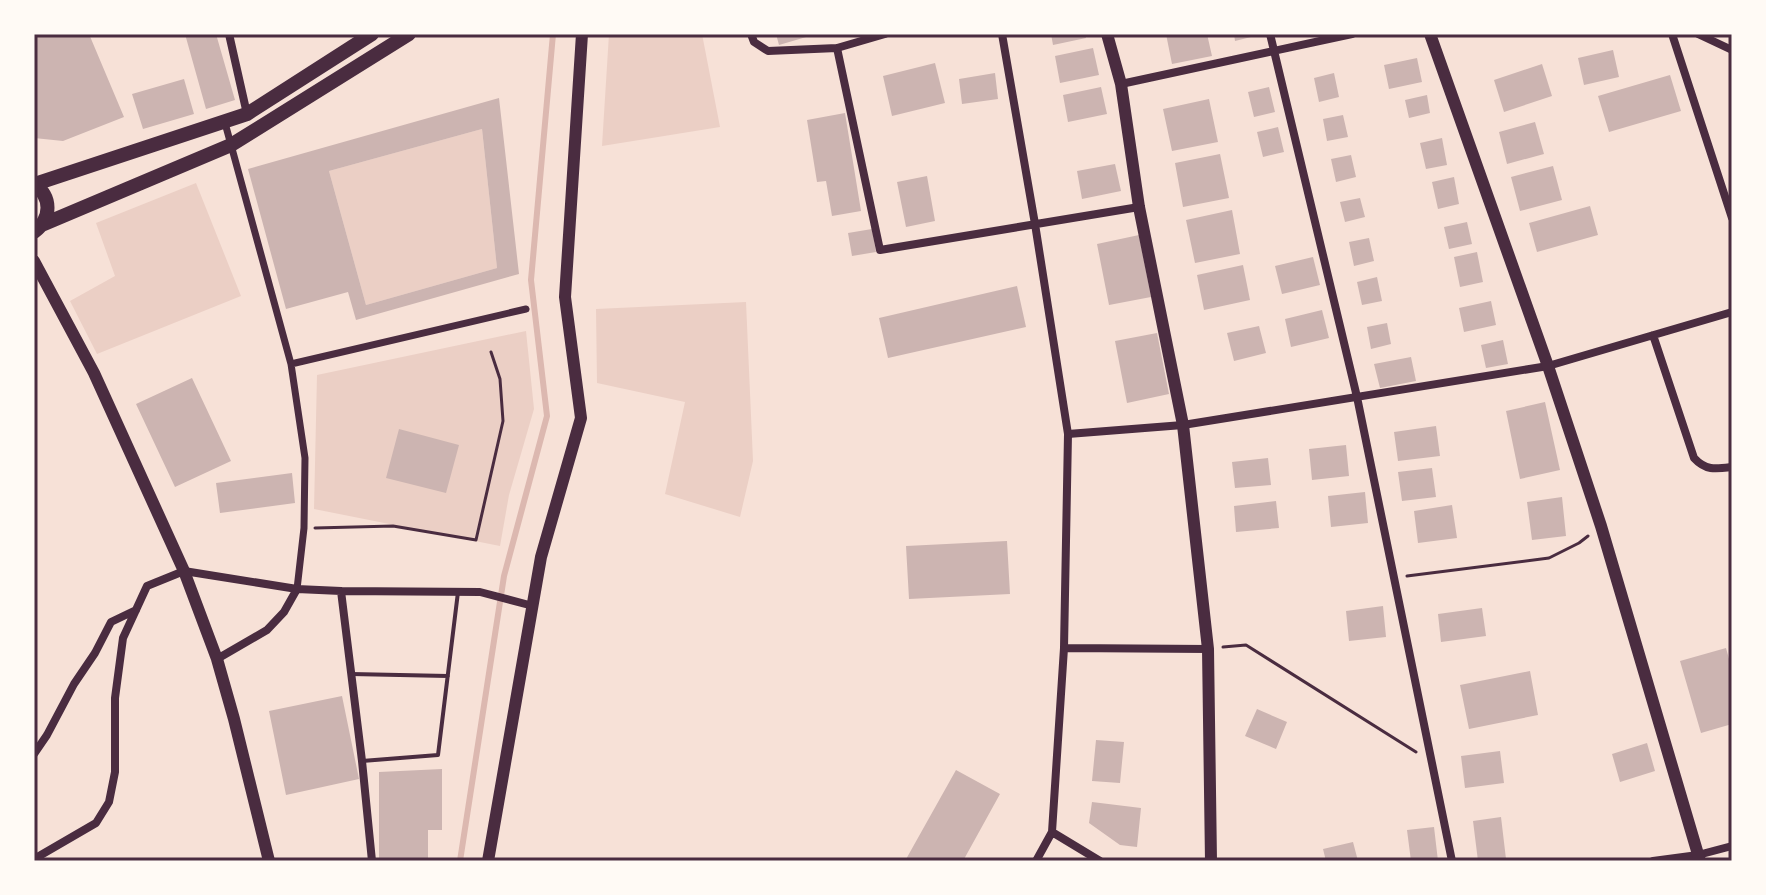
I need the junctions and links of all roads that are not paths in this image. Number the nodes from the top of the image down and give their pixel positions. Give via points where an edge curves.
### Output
1 (229, 34) edge
2 (372, 34) edge
3 (409, 34) edge
4 (582, 34) edge
5 (751, 34) edge
6 (885, 34) edge
7 (1002, 34) edge
8 (1107, 34) edge
9 (1270, 34) edge
10 (1352, 34) edge
11 (1430, 34) edge
12 (1672, 34) edge
13 (1698, 34) edge
14 (837, 48) junction
15 (1732, 50) edge
16 (1275, 51) junction
17 (1121, 84) junction
18 (247, 114) junction
19 (225, 123) junction
20 (231, 145) junction
21 (34, 184) edge
22 (1139, 207) junction
23 (1732, 218) edge
24 (1035, 224) junction
25 (39, 228) edge
26 (34, 261) edge
27 (526, 309) dead end
28 (1732, 312) edge
29 (1653, 335) junction
30 (291, 364) junction
31 (1548, 366) junction
32 (1357, 397) junction
33 (1183, 425) junction
34 (1068, 434) junction
35 (1732, 467) edge
36 (184, 571) junction
37 (297, 589) junction
38 (341, 591) junction
39 (458, 592) junction
40 (533, 606) junction
41 (136, 610) junction
42 (1064, 648) junction
43 (1208, 649) junction
44 (217, 659) junction
45 (351, 674) junction
46 (448, 676) junction
47 (34, 754) edge
48 (362, 761) junction
49 (1052, 832) junction
50 (1732, 846) edge
51 (1699, 858) edge
52 (34, 859) edge
53 (269, 861) edge
54 (372, 861) edge
55 (488, 861) edge
56 (1036, 861) edge
57 (1100, 861) edge
58 (1211, 861) edge
59 (1452, 861) edge
60 (1653, 861) edge

1 - 18 street
2 - 18 main road
3 - 20 main road
4 - 40 main road via 565,297 581,418 541,557
5 - 14 street via 768,51
6 - 14 street
7 - 24 street
8 - 17 main road
9 - 16 street
10 - 16 street
11 - 31 main road
12 - 23 street
13 - 15 street
14 - 24 street via 880,250
16 - 17 street
16 - 32 street
17 - 22 main road
18 - 19 main road
19 - 20 street
19 - 21 main road
20 - 25 main road
20 - 30 street
21 - 25 main road via 48,207
22 - 24 street
22 - 33 main road
24 - 34 street
26 - 36 main road via 94,373
27 - 30 street
28 - 29 street
29 - 31 street
29 - 35 street via 1694,458 1714,470
30 - 37 street via 305,458
31 - 32 street
31 - 51 main road
32 - 33 street
32 - 59 street
33 - 34 street
33 - 43 main road
34 - 42 street
36 - 37 street
36 - 41 street via 147,586
36 - 44 main road
37 - 38 street
37 - 44 street via 267,630
38 - 39 street
38 - 45 street
39 - 40 street via 480,592
39 - 46 lane
40 - 55 main road
41 - 47 street via 111,622
41 - 52 street via 123,638 109,802 96,823
42 - 43 street
42 - 49 street
43 - 58 main road
44 - 53 main road
45 - 46 lane
45 - 48 street
46 - 48 lane via 438,755
48 - 54 street
49 - 56 street
49 - 57 street
50 - 51 street
51 - 60 street

